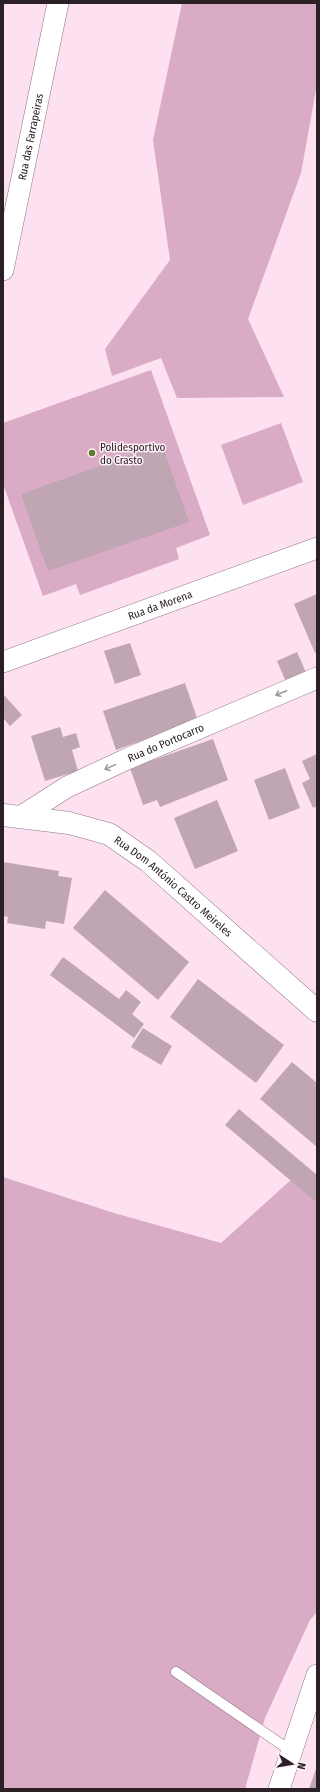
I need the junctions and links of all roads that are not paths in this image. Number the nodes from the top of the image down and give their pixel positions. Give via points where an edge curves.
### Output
1 (58, 3) edge
2 (3, 270) edge
3 (317, 548) edge
4 (3, 662) edge
5 (317, 678) edge
6 (12, 816) edge
7 (317, 1011) edge
8 (176, 1672) dead end
9 (317, 1675) edge
10 (291, 1751) junction
11 (279, 1789) edge

1 - 2 street, Rua das Farrapeiras
3 - 4 street, Rua da Morena
5 -> 6 street, Rua do Portocarro via 127,759
6 - 7 main road, Rua Dom António Castro Meireles via 69,823 109,834 148,861
8 - 10 lane
9 - 10 street
10 - 11 street

